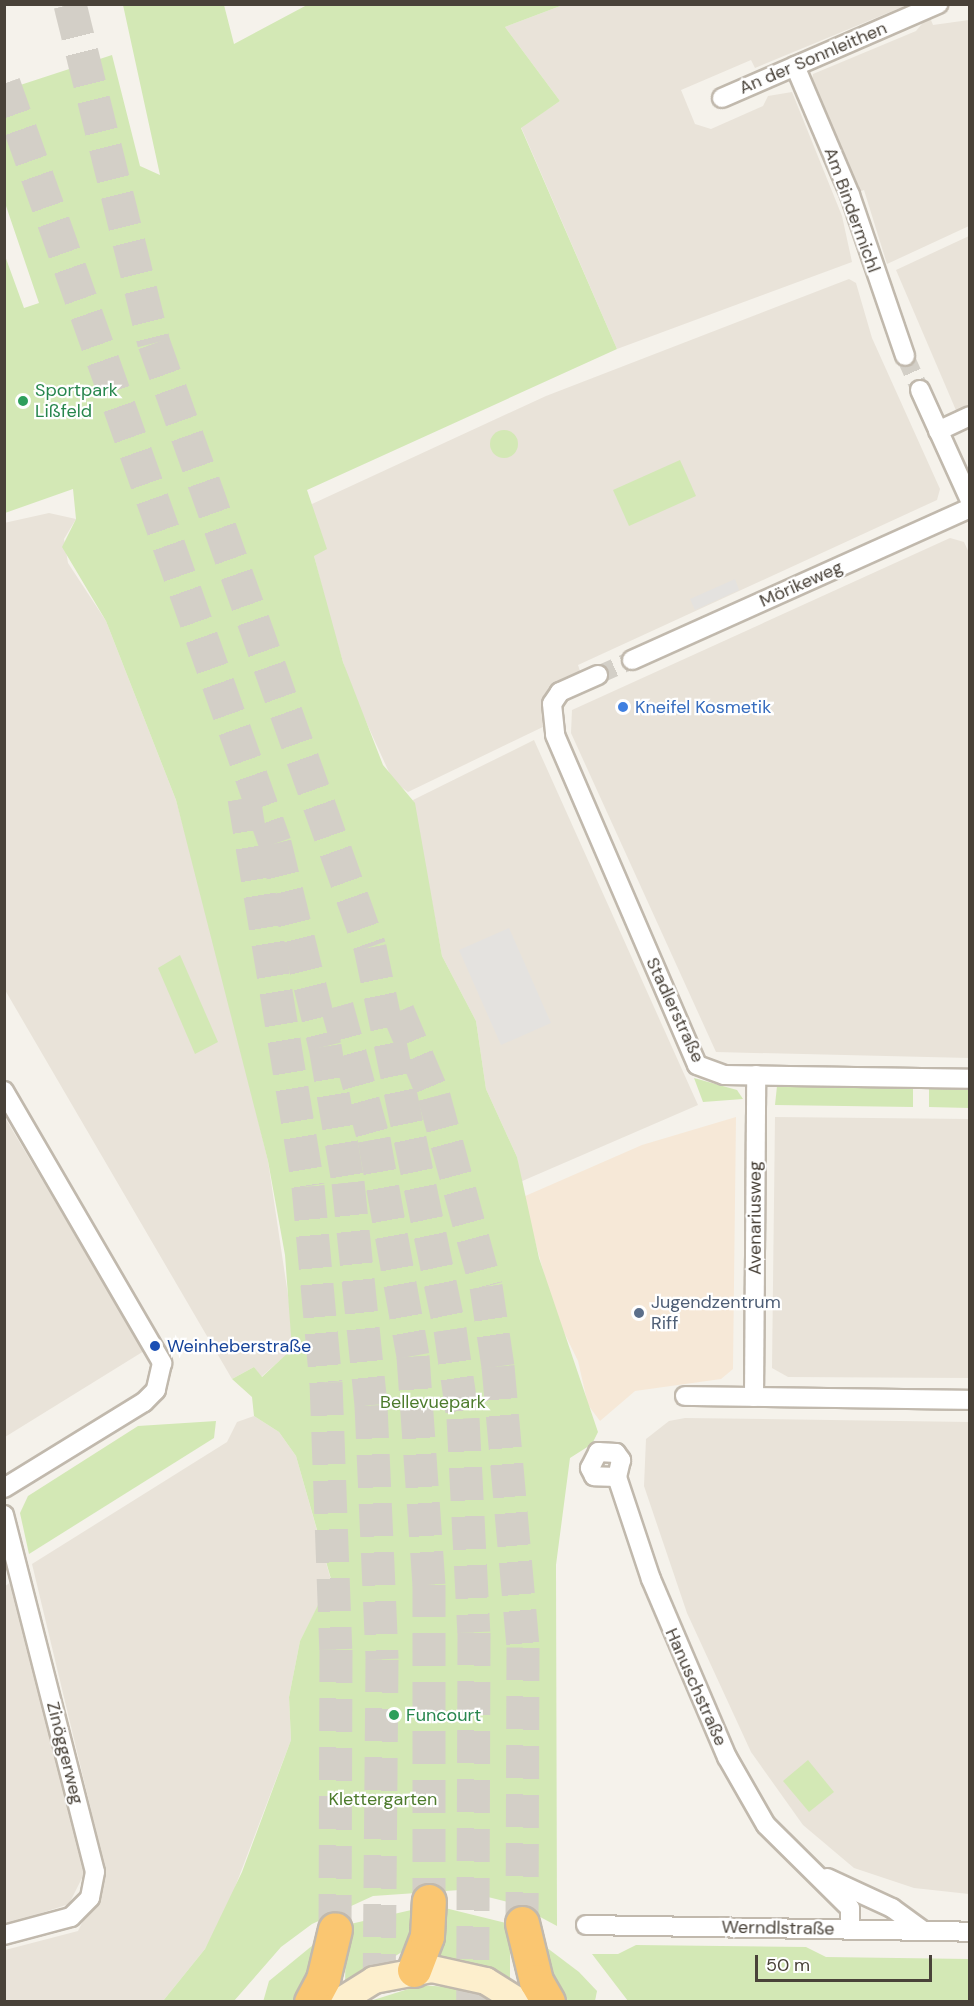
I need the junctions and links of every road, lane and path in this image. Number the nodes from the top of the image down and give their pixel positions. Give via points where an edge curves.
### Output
1 (938, 4) edge
2 (795, 66) junction
3 (722, 98) dead end
4 (905, 356) tunnel mouth
5 (920, 390) tunnel mouth
6 (969, 416) edge
7 (938, 431) junction
8 (969, 500) edge
9 (969, 508) edge
10 (632, 660) tunnel mouth
11 (598, 675) tunnel mouth
12 (756, 1075) junction
13 (969, 1079) edge
14 (4, 1091) edge
15 (685, 1396) dead end
16 (754, 1397) junction
17 (969, 1400) edge
18 (617, 1477) dead end
19 (4, 1488) edge
20 (4, 1515) edge
21 (814, 1873) junction
22 (429, 1901) tunnel mouth
23 (522, 1923) tunnel mouth
24 (586, 1925) dead end
25 (850, 1929) junction
26 (924, 1931) junction
27 (969, 1932) edge
28 (4, 1935) edge
29 (414, 1970) junction
30 (311, 2001) edge
31 (339, 2001) edge
32 (529, 2001) edge

1 - 2 street, An der Sonnleithen
2 - 3 street, An der Sonnleithen
2 - 4 street, Am Bindermichl via 850,195
5 - 7 street
6 - 7 street
7 - 8 street
9 - 10 street, Mörikeweg
11 - 12 street, Stadlerstraße via 560,692 552,704 562,756 697,1065 724,1075
12 - 13 street, Stadlerstraße
12 - 16 street, Avenariusweg
14 - 19 street via 158,1350 161,1377 144,1402
15 - 16 street
16 - 17 street
18 - 21 street, Hanuschstraße via 671,1631 727,1757 766,1826
20 - 28 street, Zinöggerweg via 95,1872 82,1909
21 - 25 street, Hanuschstraße via 850,1908
21 - 26 street, Hanuschstraße via 892,1908
22 - 29 highway via 427,1936
23 - 32 highway
24 - 25 street, Werndlstraße
25 - 26 street, Werndlstraße
26 - 27 street, Werndlstraße
29 - 31 main road via 374,1980
29 - 32 main road via 469,1974
30 - 31 highway via 323,1979 335,1929

